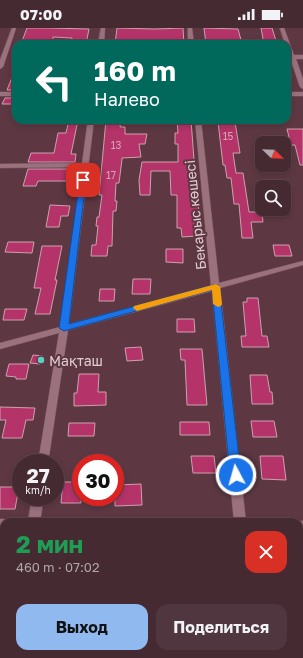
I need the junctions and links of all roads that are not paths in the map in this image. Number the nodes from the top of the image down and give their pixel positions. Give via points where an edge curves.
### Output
1 (14, 28) edge
2 (103, 28) edge
3 (190, 28) edge
4 (282, 28) edge
5 (102, 40) edge
6 (191, 40) edge
7 (286, 40) edge
8 (291, 54) edge
9 (292, 57) junction
10 (303, 57) edge
11 (0, 67) edge
12 (303, 87) edge
13 (0, 94) edge
14 (12, 94) edge
15 (291, 94) edge
16 (303, 94) edge
17 (90, 124) edge
18 (198, 124) edge
19 (85, 165) junction
20 (0, 166) edge
21 (303, 264) edge
22 (216, 286) junction
23 (64, 328) junction
24 (0, 346) edge
25 (44, 454) edge
26 (37, 506) edge
27 (35, 518) edge
28 (240, 518) edge

1 - 11 street
2 - 5 street
3 - 6 street
4 - 7 street
8 - 9 street
9 - 10 street
9 - 12 street
13 - 14 street
15 - 16 street
17 - 19 street
18 - 22 street, Бекарыс көшесі
19 - 20 street
19 - 23 street
21 - 22 street
22 - 23 street
22 - 28 street, Бекарыс көшесі
23 - 24 street
23 - 25 street
26 - 27 street

